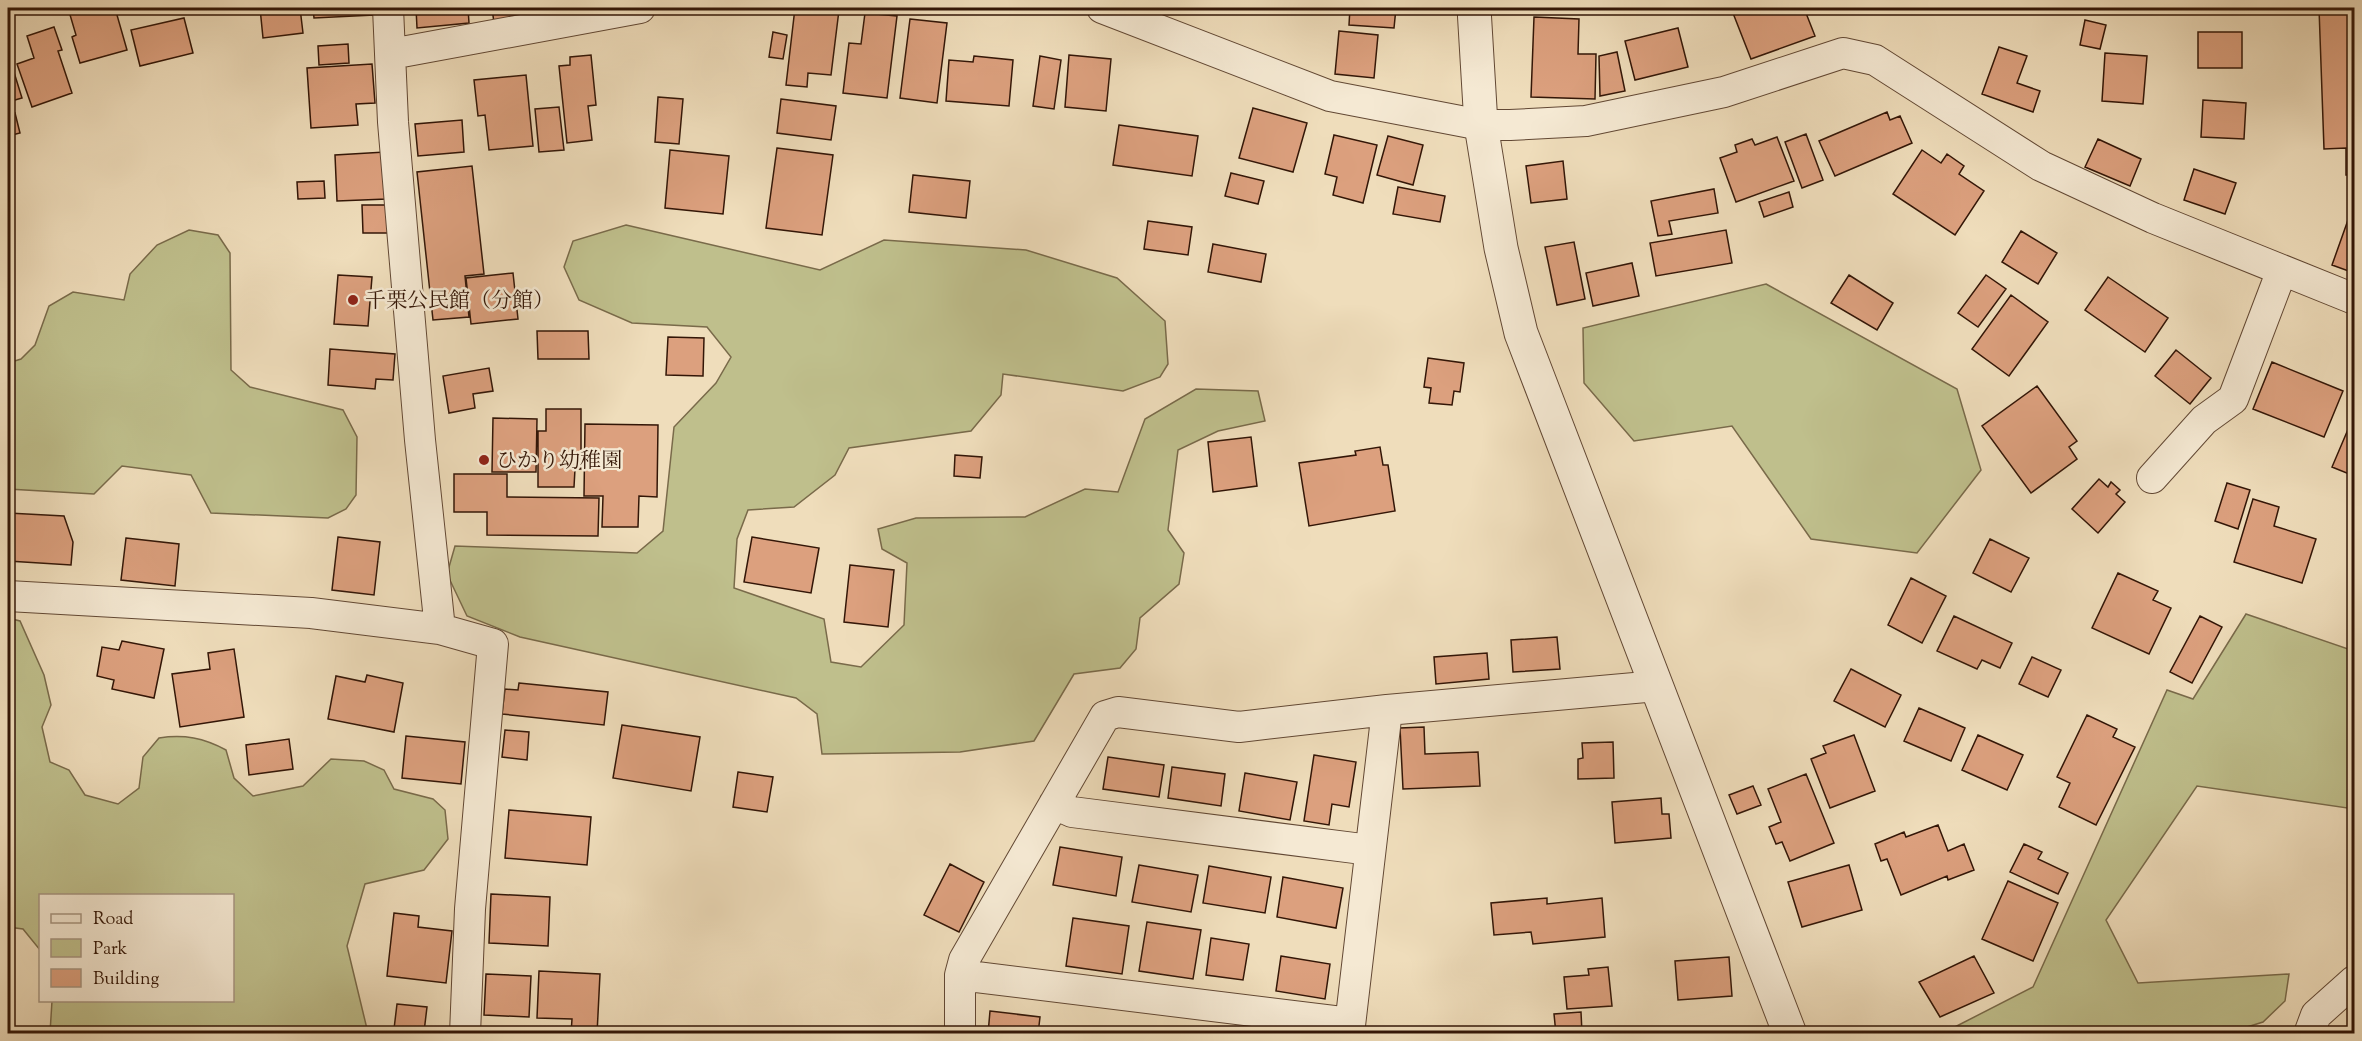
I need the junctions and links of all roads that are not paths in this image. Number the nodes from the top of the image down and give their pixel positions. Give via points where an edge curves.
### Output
1 (388, 8) edge
2 (639, 8) edge
3 (1102, 8) edge
4 (1474, 8) edge
5 (391, 54) junction
6 (1481, 125) junction
7 (2282, 270) junction
8 (2355, 299) edge
9 (2152, 478) dead end
10 (8, 596) edge
11 (440, 630) junction
12 (1657, 686) junction
13 (1387, 711) junction
14 (1054, 804) junction
15 (1370, 850) junction
16 (960, 975) junction
17 (2355, 981) edge
18 (1350, 1028) edge
19 (465, 1034) edge
20 (960, 1034) edge
21 (1790, 1034) edge
22 (2309, 1034) edge

1 - 5 street
2 - 5 street
3 - 6 street via 1330,96
4 - 6 street
5 - 11 street via 393,122 420,440
6 - 7 street via 1586,121 1724,92 1843,53 1875,60 2041,166 2153,218
6 - 12 street via 1501,248 1521,333
7 - 8 street
7 - 9 street via 2233,399 2204,420
10 - 11 street via 311,613
11 - 19 street via 493,644 471,898
12 - 13 street
12 - 21 street
13 - 14 street via 1239,727 1118,712 1105,716
13 - 15 street
14 - 15 street via 1072,812
14 - 16 street via 964,960
15 - 18 street
16 - 18 street
16 - 20 street
17 - 22 street via 2316,1015

